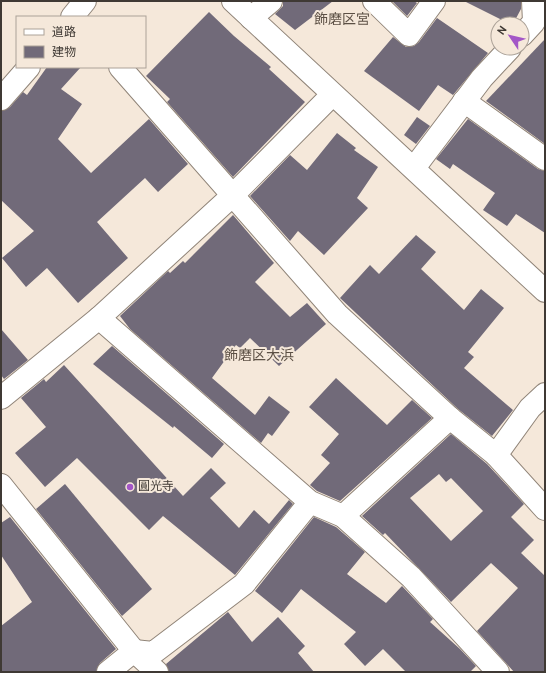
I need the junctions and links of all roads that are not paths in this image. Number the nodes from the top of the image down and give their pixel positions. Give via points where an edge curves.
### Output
1 (233, 1) edge
2 (271, 1) edge
3 (374, 1) edge
4 (434, 1) edge
5 (251, 18) junction
6 (503, 56) edge
7 (28, 68) edge
8 (121, 68) edge
9 (332, 95) junction
10 (1, 99) edge
11 (464, 101) junction
12 (545, 160) edge
13 (414, 168) junction
14 (232, 196) junction
15 (545, 291) edge
16 (99, 318) junction
17 (545, 394) edge
18 (1, 398) edge
19 (450, 418) junction
20 (496, 455) junction
21 (1, 485) edge
22 (310, 502) junction
23 (545, 509) edge
24 (343, 516) junction
25 (134, 651) junction
26 (108, 672) edge
27 (157, 672) edge
28 (498, 672) edge

1 - 5 street
2 - 5 street
3 - 4 street via 409,36
5 - 9 street
6 - 11 street
7 - 10 street
8 - 14 street
9 - 13 street
9 - 14 street
11 - 12 street
11 - 13 street
13 - 15 street
14 - 16 street
14 - 19 street via 336,314
16 - 18 street
16 - 22 street
17 - 20 street via 530,408
19 - 20 street
19 - 24 street
20 - 23 street
21 - 25 street
22 - 24 street
22 - 25 street via 244,584 153,653
24 - 28 street via 411,577
25 - 26 street
25 - 27 street

